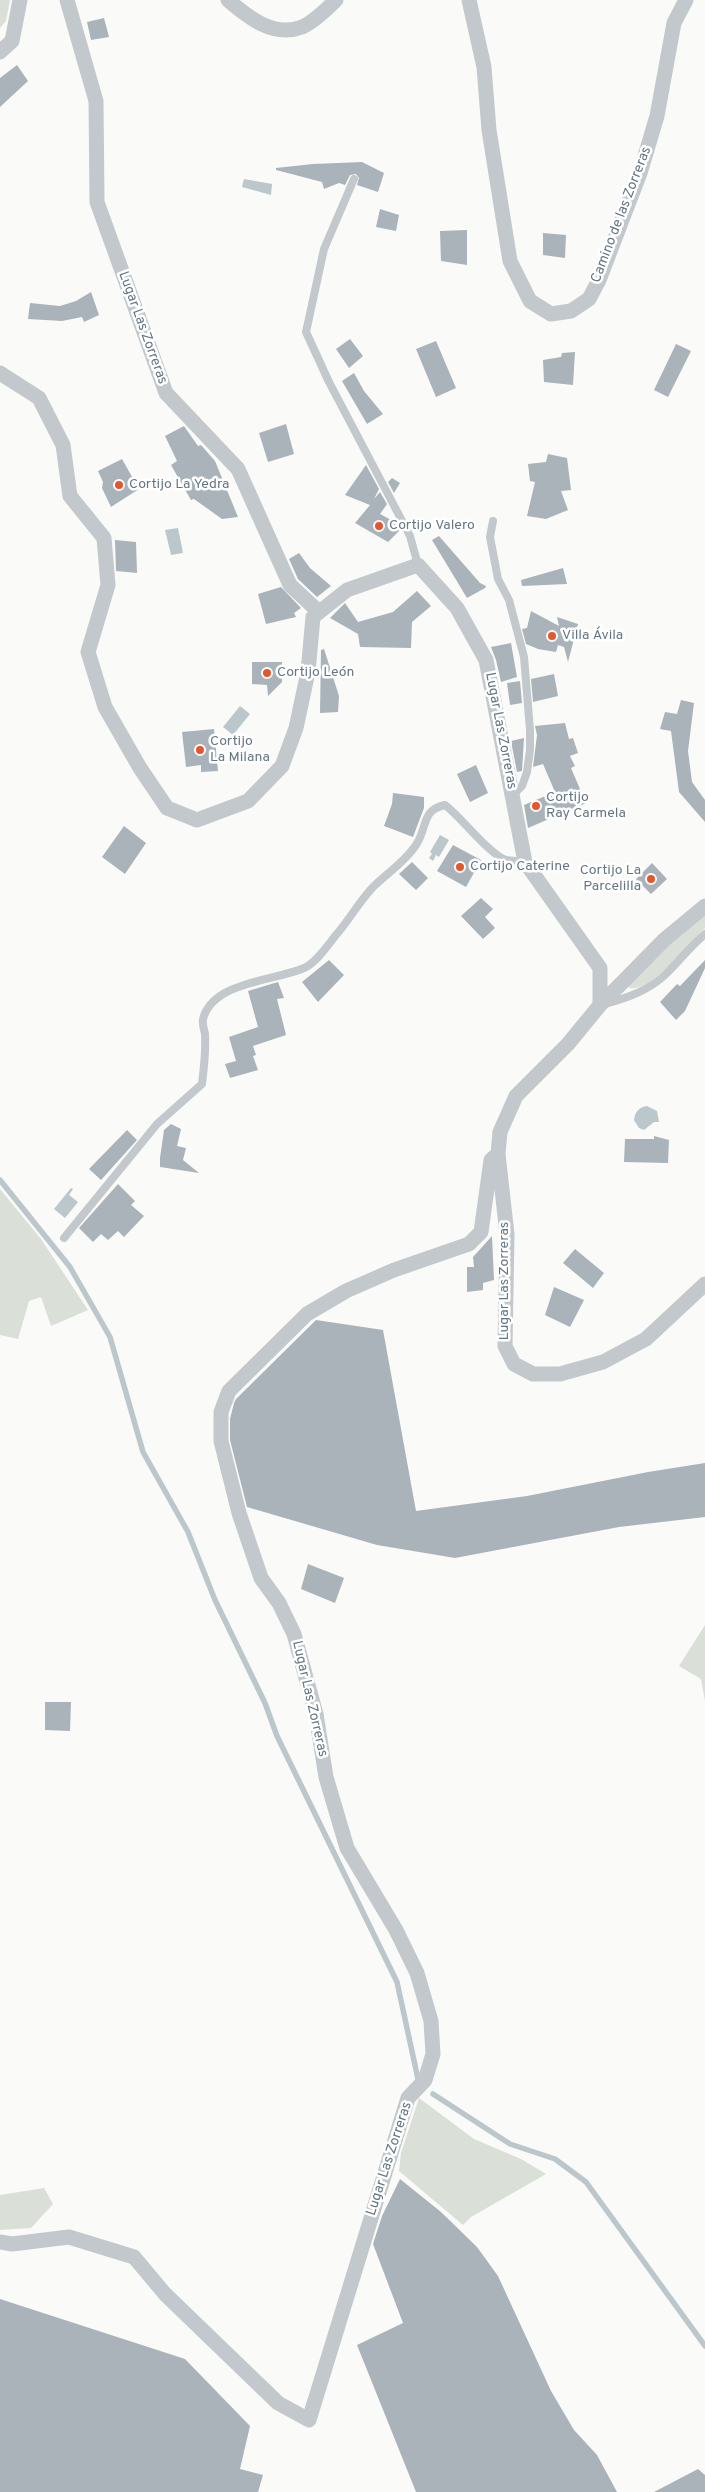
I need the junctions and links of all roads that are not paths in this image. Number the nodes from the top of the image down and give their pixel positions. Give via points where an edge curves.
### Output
1 (20, 0) edge
2 (67, 0) edge
3 (228, 0) edge
4 (336, 0) edge
5 (469, 0) edge
6 (686, 0) edge
7 (0, 52) edge
8 (354, 179) dead end
9 (0, 373) edge
10 (493, 521) dead end
11 (418, 565) junction
12 (319, 612) junction
13 (512, 796) junction
14 (525, 862) junction
15 (705, 906) edge
16 (705, 934) edge
17 (600, 1005) junction
18 (498, 1154) junction
19 (64, 1238) dead end
20 (705, 1284) edge
21 (0, 2242) edge

1 - 7 street via 12,42
2 - 12 street, Lugar Las Zorreras via 96,100 97,202 166,393 238,469 290,584
3 - 4 street via 254,22 276,30 302,27
5 - 6 street, Camino de las Zorreras via 484,67 493,159 510,261 530,301 551,314 571,311 589,299 599,280 640,173 657,116 674,23
8 - 11 lane via 324,249 306,332 410,536
9 - 12 street via 39,398 63,445 70,496 104,538 108,585 88,652 106,707 167,808 196,820 248,801 282,766 296,728 308,672 313,617
10 - 13 lane via 490,537 498,579 509,600 524,657 530,730 527,772 522,786
11 - 12 street via 347,590
11 - 13 street, Lugar Las Zorreras via 457,608 486,660
13 - 14 street, Lugar Las Zorreras
14 - 17 street, Lugar Las Zorreras via 600,968
14 - 19 lane via 504,860 486,846 456,813 445,805 436,807 428,814 417,844 375,886 306,967 255,981 213,1002 202,1021 205,1034 202,1084 157,1124
15 - 17 street via 664,940
16 - 17 lane via 666,974 643,991
17 - 18 street via 568,1044 516,1096 500,1132
18 - 20 street, Lugar Las Zorreras via 507,1234 505,1346 514,1364 533,1374 560,1374 603,1362 646,1339
18 - 21 street, Lugar Las Zorreras via 491,1160 481,1232 469,1244 394,1270 346,1291 307,1314 229,1391 222,1412 221,1441 239,1513 261,1578 279,1603 294,1634 316,1714 326,1777 347,1848 396,1930 417,1973 431,2022 433,2054 425,2080 408,2098 309,2420 278,2403 165,2294 134,2257 69,2237 12,2244

